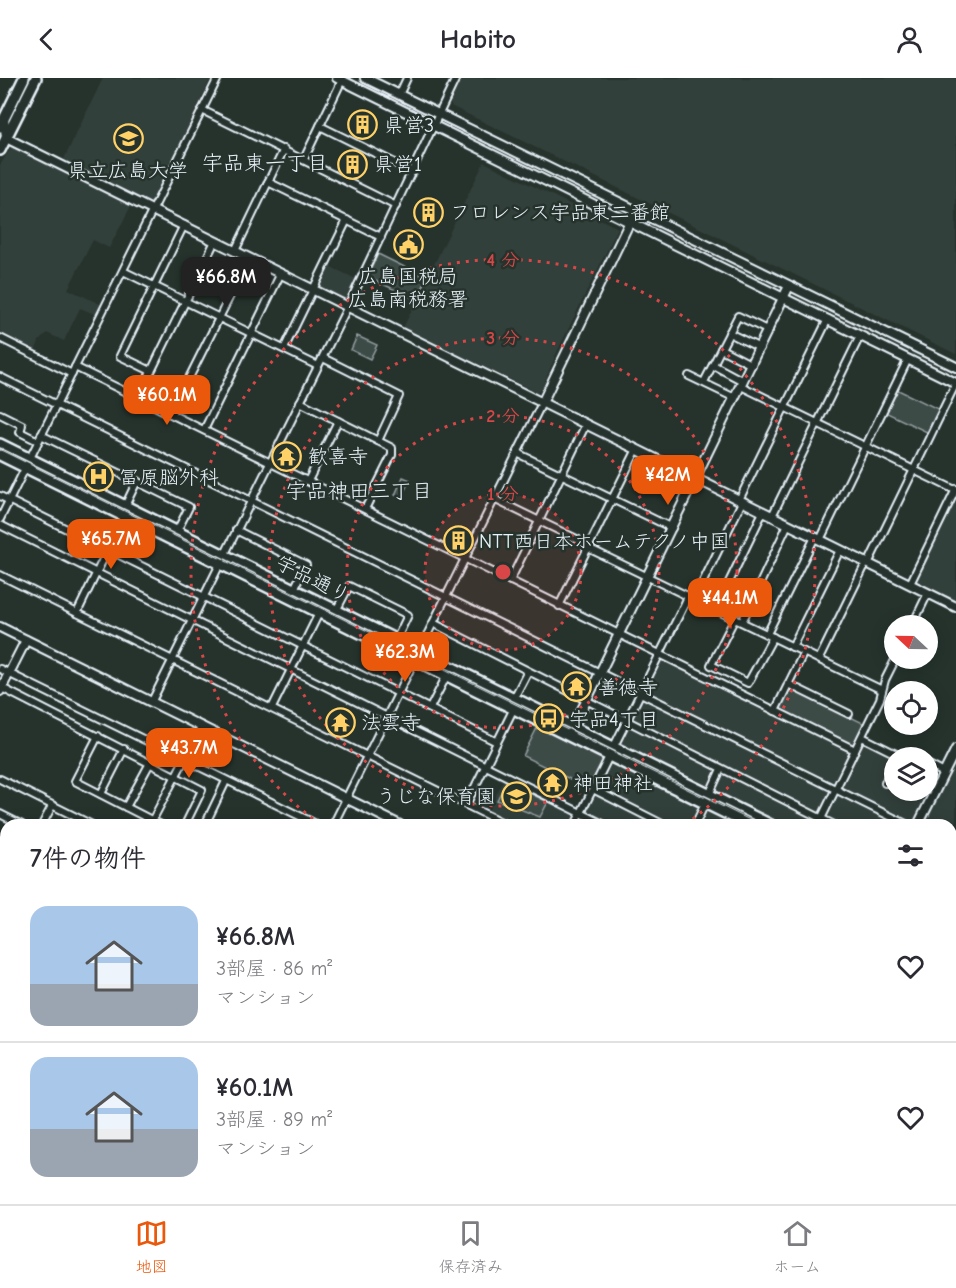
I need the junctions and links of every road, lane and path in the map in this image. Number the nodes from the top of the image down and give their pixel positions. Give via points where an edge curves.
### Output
1 (24, 78) edge
2 (36, 78) edge
3 (218, 78) edge
4 (365, 78) edge
5 (407, 78) edge
6 (456, 78) edge
7 (340, 79) edge
8 (399, 95) junction
9 (202, 110) junction
10 (440, 115) junction
11 (1, 121) edge
12 (320, 126) junction
13 (435, 127) junction
14 (6, 138) junction
15 (284, 149) junction
16 (0, 150) edge
17 (304, 159) junction
18 (413, 172) junction
19 (268, 182) junction
20 (396, 206) junction
21 (153, 210) junction
22 (635, 211) junction
23 (347, 220) junction
24 (630, 222) junction
25 (184, 225) junction
26 (381, 237) junction
27 (215, 241) junction
28 (235, 251) junction
29 (249, 258) junction
30 (123, 271) junction
31 (281, 273) junction
32 (154, 286) junction
33 (789, 286) junction
34 (314, 289) junction
35 (784, 298) junction
36 (185, 301) junction
37 (348, 306) junction
38 (219, 318) junction
39 (828, 319) junction
40 (769, 331) junction
41 (729, 333) junction
42 (252, 334) junction
43 (860, 336) junction
44 (0, 338) edge
45 (760, 348) junction
46 (284, 349) junction
47 (721, 349) junction
48 (323, 358) junction
49 (908, 359) junction
50 (713, 365) junction
51 (752, 365) junction
52 (318, 366) junction
53 (75, 367) junction
54 (956, 368) edge
55 (151, 371) junction
56 (72, 374) junction
57 (688, 376) dead end
58 (0, 377) edge
59 (704, 382) junction
60 (742, 383) junction
61 (956, 383) edge
62 (138, 398) junction
63 (735, 398) junction
64 (300, 402) junction
65 (542, 403) junction
66 (56, 404) junction
67 (784, 406) junction
68 (0, 414) edge
69 (171, 414) junction
70 (338, 421) junction
71 (818, 423) junction
72 (586, 424) junction
73 (204, 430) junction
74 (40, 438) junction
75 (378, 441) junction
76 (0, 444) edge
77 (864, 446) junction
78 (637, 449) junction
79 (517, 453) junction
80 (0, 455) edge
81 (271, 462) junction
82 (27, 463) junction
83 (914, 470) junction
84 (562, 475) junction
85 (696, 478) junction
86 (137, 481) junction
87 (308, 481) junction
88 (956, 489) edge
89 (0, 496) edge
90 (494, 499) junction
91 (612, 500) junction
92 (9, 501) junction
93 (251, 501) junction
94 (741, 501) junction
95 (365, 509) junction
96 (124, 511) junction
97 (763, 512) junction
98 (772, 516) junction
99 (0, 519) edge
100 (539, 521) junction
101 (788, 524) junction
102 (0, 525) edge
103 (672, 528) junction
104 (236, 530) junction
105 (177, 531) junction
106 (817, 539) junction
107 (588, 547) junction
108 (108, 549) junction
109 (840, 550) junction
110 (224, 554) junction
111 (465, 558) junction
112 (867, 563) junction
113 (219, 564) junction
114 (96, 573) junction
115 (0, 575) edge
116 (648, 577) junction
117 (510, 581) junction
118 (910, 584) junction
119 (294, 589) junction
120 (928, 593) junction
121 (446, 596) junction
122 (203, 597) junction
123 (692, 597) junction
124 (559, 606) junction
125 (956, 607) edge
126 (716, 609) junction
127 (336, 610) junction
128 (76, 613) junction
129 (319, 613) junction
130 (917, 615) edge
131 (735, 618) junction
132 (192, 619) junction
133 (742, 622) junction
134 (433, 623) junction
135 (0, 627) edge
136 (619, 635) junction
137 (770, 635) junction
138 (26, 640) junction
139 (396, 640) junction
140 (303, 645) junction
141 (792, 646) junction
142 (804, 652) junction
143 (417, 656) junction
144 (659, 656) junction
145 (819, 659) junction
146 (172, 660) junction
147 (0, 669) edge
148 (292, 669) junction
149 (891, 669) edge
150 (527, 673) junction
151 (600, 673) junction
152 (10, 674) junction
153 (447, 675) junction
154 (788, 684) junction
155 (1, 689) edge
156 (882, 690) junction
157 (399, 693) junction
158 (641, 693) junction
159 (152, 701) junction
160 (586, 702) junction
161 (514, 703) junction
162 (272, 708) junction
163 (430, 708) junction
164 (775, 711) junction
165 (849, 714) dead end
166 (387, 717) junction
167 (626, 722) junction
168 (202, 726) junction
169 (574, 727) junction
170 (98, 736) junction
171 (569, 736) junction
172 (862, 737) junction
173 (497, 742) junction
174 (614, 747) junction
175 (124, 749) junction
176 (884, 749) edge
177 (855, 750) junction
178 (955, 753) edge
179 (367, 756) junction
180 (609, 757) junction
181 (185, 761) junction
182 (150, 763) junction
183 (485, 766) junction
184 (721, 769) junction
185 (938, 769) edge
186 (944, 772) junction
187 (177, 776) junction
188 (0, 779) edge
189 (226, 781) junction
190 (593, 789) junction
191 (835, 790) junction
192 (101, 794) junction
193 (346, 799) junction
194 (708, 799) junction
195 (466, 805) junction
196 (52, 806) junction
197 (126, 807) junction
198 (581, 813) junction
199 (45, 819) edge
200 (79, 819) edge
201 (150, 819) edge
202 (153, 819) edge
203 (188, 819) edge
204 (208, 819) edge
205 (305, 819) edge
206 (336, 819) edge
207 (386, 819) edge
208 (495, 819) edge
209 (578, 819) edge
210 (593, 819) edge
211 (652, 819) edge
212 (698, 819) edge
213 (740, 819) edge
214 (756, 819) edge
215 (814, 819) edge
216 (821, 819) edge
217 (895, 819) edge
218 (921, 819) edge

1 - 11 main road
2 - 14 main road
3 - 9 street
4 - 8 street
5 - 8 street
6 - 10 street
7 - 12 street
7 - 13 street
8 - 10 street
9 - 15 street
9 - 21 street
10 - 13 street
10 - 22 street
11 - 14 street
12 - 17 street
12 - 18 street
13 - 18 street
13 - 24 street
14 - 16 main road
14 - 21 street
15 - 17 street
15 - 19 street
17 - 20 street
18 - 20 street
19 - 23 street
19 - 28 street
20 - 26 street
21 - 25 street
21 - 30 street
22 - 24 street
22 - 33 street
23 - 26 street
23 - 34 street
24 - 35 street
24 - 65 street
25 - 27 street
25 - 32 street
26 - 37 street
27 - 28 street
27 - 36 street
28 - 29 street
29 - 31 street
29 - 38 street
30 - 32 street
30 - 53 street
31 - 34 street
31 - 42 street
32 - 36 street
32 - 55 street via 120,356
33 - 35 street
33 - 54 street
34 - 37 street
34 - 46 street
35 - 39 street
35 - 40 street
36 - 38 street
36 - 55 street
37 - 48 street
37 - 65 street
38 - 42 street
38 - 69 street
39 - 43 street
39 - 67 street
40 - 41 street via 738,316
40 - 45 street
41 - 45 street
41 - 47 street
42 - 46 street
42 - 73 street
43 - 49 street
43 - 71 street
44 - 56 street
45 - 51 street
46 - 52 street
47 - 50 street
47 - 51 street
48 - 52 street
48 - 75 street via 399,396
49 - 61 street
49 - 77 street
50 - 59 street
50 - 60 street
51 - 60 street
52 - 64 street
53 - 56 street
53 - 62 street
55 - 62 street
56 - 66 street
57 - 59 street
58 - 66 street
59 - 63 street
60 - 63 street
60 - 67 street
61 - 83 street
62 - 69 street
63 - 85 street
64 - 70 street
64 - 81 street
65 - 72 street
65 - 79 street
66 - 74 street
66 - 93 street
67 - 71 street
67 - 94 street
68 - 74 street via 22,425 20,432
69 - 73 street
70 - 75 street
70 - 87 street
71 - 77 street
71 - 98 street
72 - 78 street
72 - 84 street
73 - 81 street
74 - 82 street
74 - 86 street
75 - 95 street via 392,448 392,455
76 - 82 main road, 宇品通り
77 - 83 street
77 - 106 street
78 - 85 street
78 - 91 street
79 - 84 street
79 - 90 street
80 - 82 main road, 宇品通り
81 - 87 street
81 - 93 street
82 - 92 street
82 - 96 main road, 宇品通り
83 - 88 street
83 - 112 street
84 - 91 street
84 - 100 street
85 - 94 street
85 - 103 street
86 - 96 street
86 - 105 street via 189,507
87 - 95 street
88 - 118 street
89 - 92 street
90 - 100 street
90 - 111 street
91 - 103 street
91 - 107 street
92 - 99 street
92 - 108 street
93 - 104 street
93 - 121 street
94 - 97 street
94 - 123 street
95 - 111 street
96 - 105 main road, 宇品通り
96 - 108 street
96 - 113 main road, 宇品通り
97 - 98 street
97 - 126 street
98 - 101 street
100 - 107 street
100 - 117 street
101 - 106 street
101 - 133 street
102 - 114 street
103 - 116 street
104 - 110 street
104 - 119 street via 306,565
105 - 110 main road, 宇品通り
106 - 109 street
106 - 137 street
107 - 116 street
107 - 124 street
108 - 114 street
108 - 122 street
109 - 112 street
109 - 141 street
110 - 113 street
110 - 119 main road, 宇品通り
111 - 117 street
111 - 121 street
112 - 118 street
112 - 145 street
113 - 122 street
113 - 129 main road, 宇品通り
114 - 128 street
114 - 132 street
115 - 128 street
116 - 123 street
116 - 136 street
117 - 124 street
118 - 120 street
119 - 127 main road, 宇品通り
120 - 125 street
120 - 130 street
121 - 134 street
121 - 151 street
122 - 132 street
122 - 140 street
123 - 126 street
123 - 144 street
124 - 136 street
126 - 131 street
127 - 139 main road, 宇品通り
127 - 139 street via 349,586 408,615
128 - 146 street
129 - 140 street
129 - 143 main road, 宇品通り
131 - 133 street
131 - 137 street via 711,664 748,683
132 - 146 street
132 - 148 street
133 - 137 street
134 - 143 street
134 - 150 street
135 - 138 street
136 - 144 street
136 - 151 street
137 - 141 street
138 - 152 street
138 - 159 street
139 - 143 main road, 宇品通り
140 - 148 street
140 - 157 street
141 - 142 street
142 - 145 street
142 - 154 street
143 - 153 main road, 宇品通り
143 - 157 street
143 - 161 main road, 宇品通り
144 - 158 street
144 - 164 street
145 - 156 street
146 - 159 street
146 - 162 street
147 - 152 street
148 - 162 street
148 - 166 street
149 - 156 street
150 - 160 street
150 - 161 street
151 - 158 street
151 - 160 street
152 - 155 street
152 - 181 street
153 - 161 main road, 宇品通り
153 - 163 street
154 - 164 street
154 - 165 street
155 - 170 street
156 - 172 street
157 - 163 street
157 - 166 street
158 - 167 street
158 - 191 street
159 - 168 street
160 - 167 street
160 - 169 street
161 - 169 main road, 宇品通り
161 - 171 main road, 宇品通り
161 - 173 street
162 - 179 street
163 - 173 street
164 - 177 street
166 - 179 street
166 - 183 street
167 - 174 street
167 - 184 street
168 - 181 street
168 - 193 street
169 - 171 street
169 - 174 main road, 宇品通り
170 - 175 street
170 - 192 street via 75,781
171 - 180 main road, 宇品通り
172 - 176 street
172 - 177 street
173 - 183 street
174 - 180 street
174 - 194 main road, 宇品通り
175 - 182 street
175 - 192 street
177 - 191 street
178 - 186 street
179 - 193 street
179 - 195 street
180 - 190 street
180 - 194 main road, 宇品通り
181 - 187 street
181 - 189 street
182 - 187 street
182 - 197 street
183 - 195 street
183 - 198 street
184 - 194 street
184 - 215 street
185 - 186 street
186 - 218 street
187 - 202 street
187 - 203 street via 202,790
188 - 196 street
189 - 204 street
189 - 205 street
190 - 198 street
190 - 211 street
191 - 216 street
191 - 217 street
192 - 197 street
193 - 206 street
193 - 207 street
194 - 212 street
194 - 213 main road, 宇品通り
194 - 214 main road, 宇品通り
195 - 208 street
196 - 199 street
196 - 200 street
197 - 201 street
198 - 209 street
198 - 210 street

